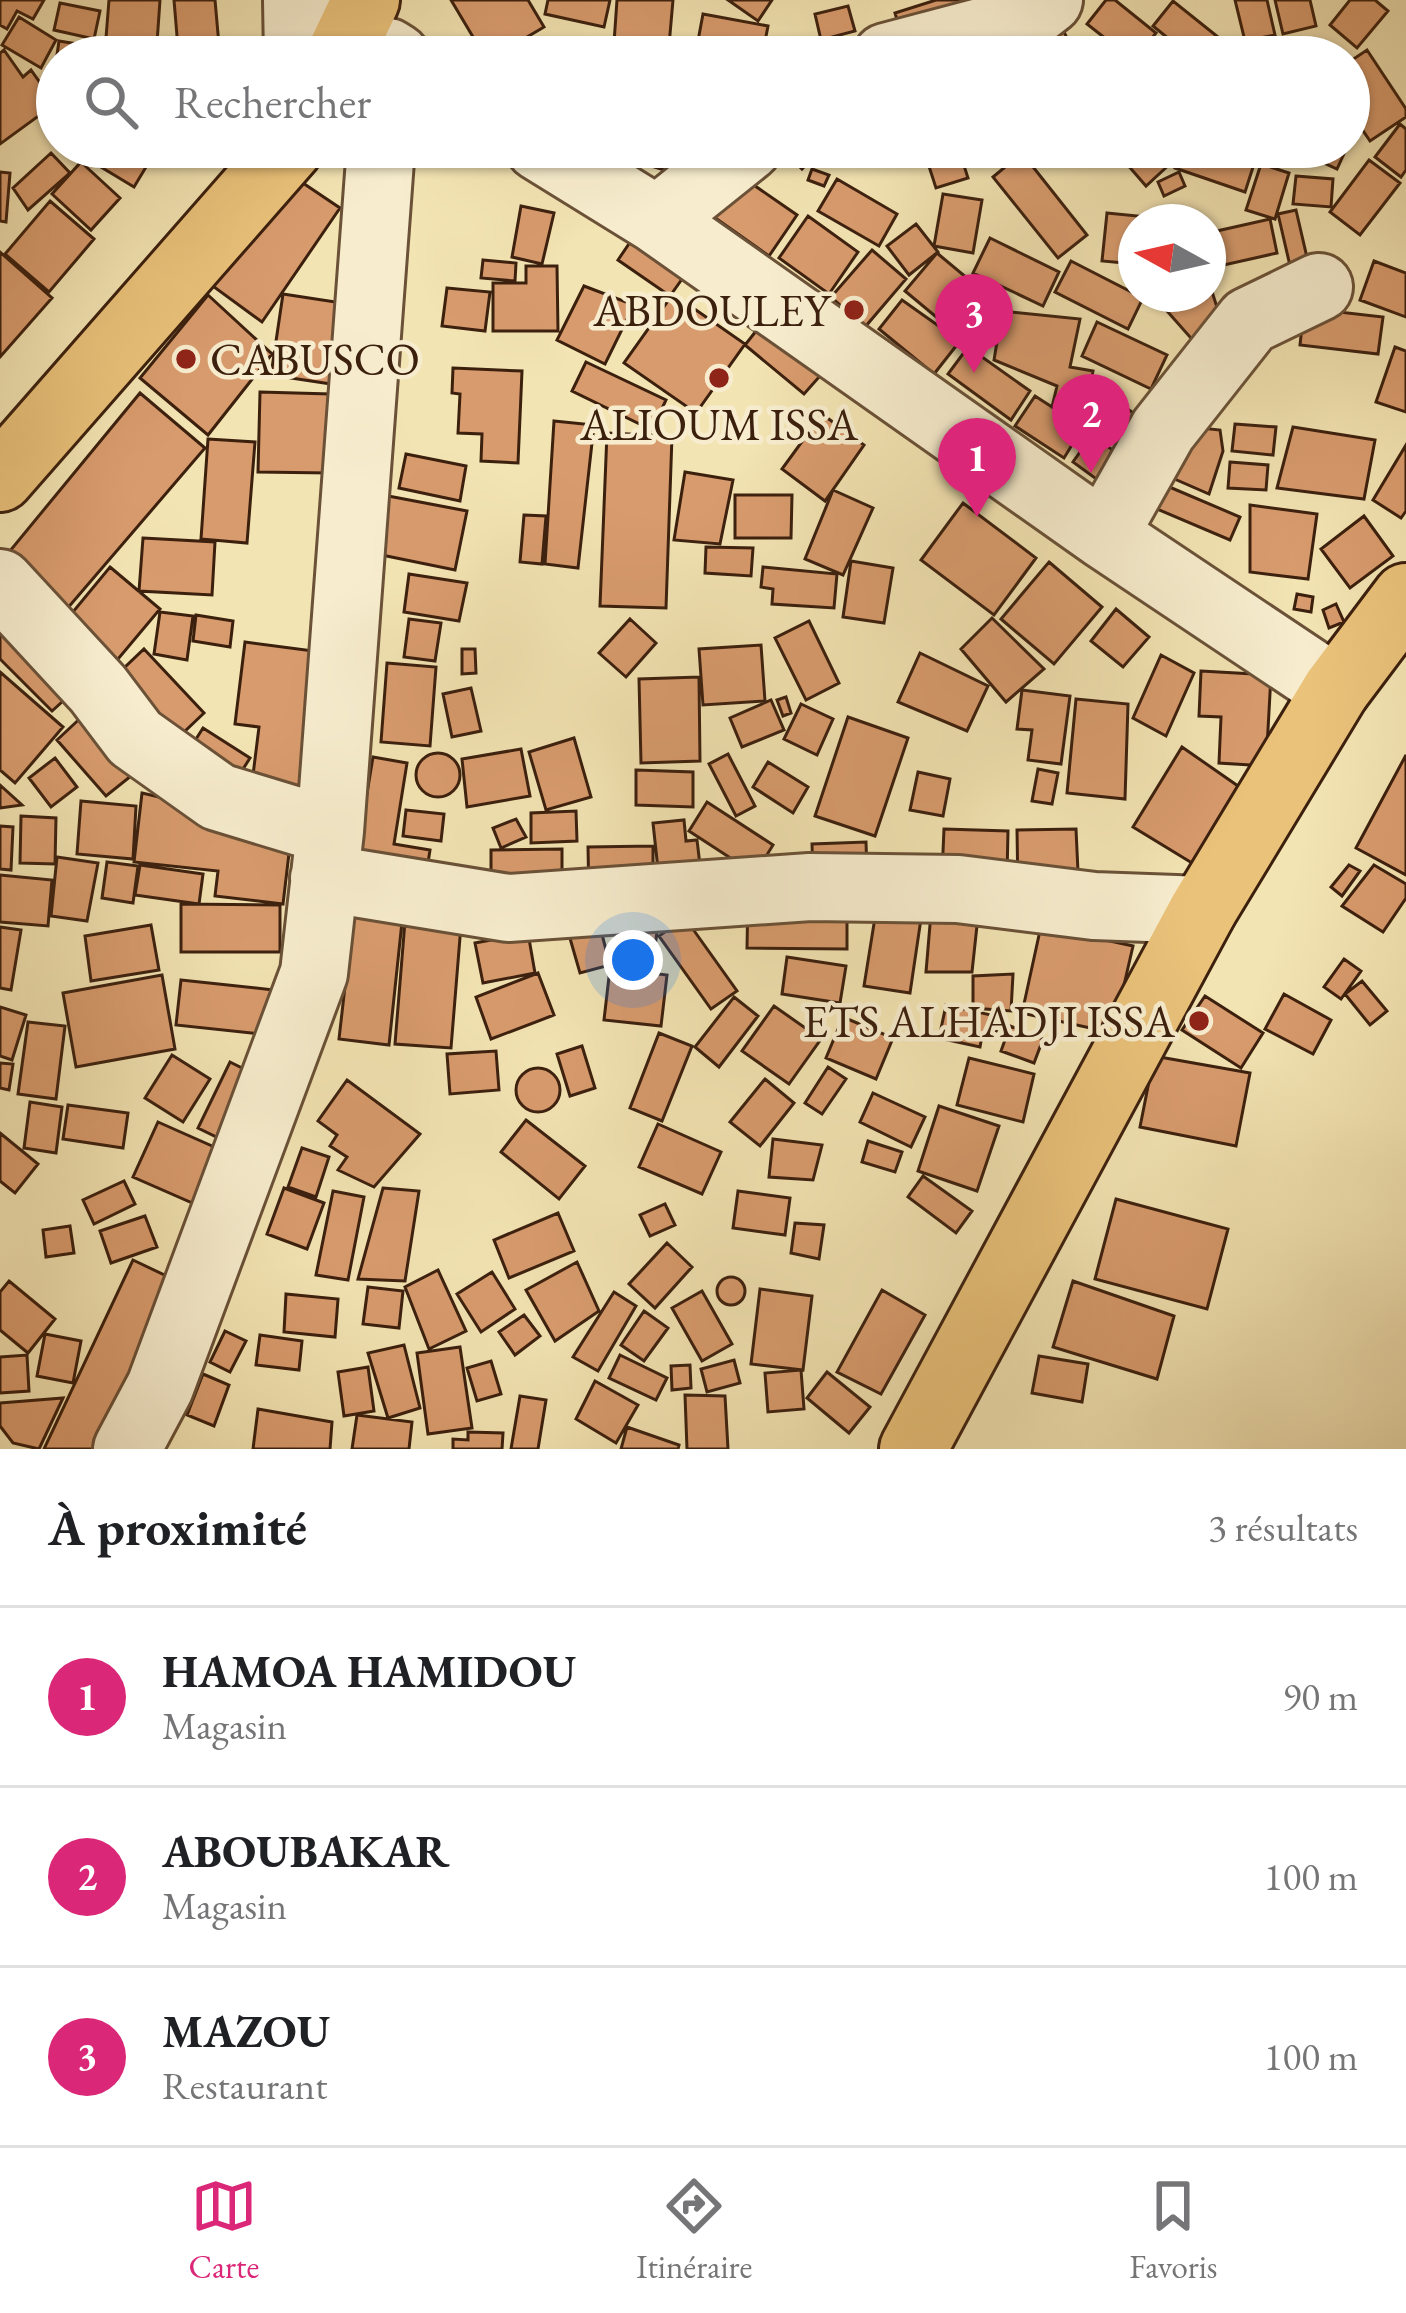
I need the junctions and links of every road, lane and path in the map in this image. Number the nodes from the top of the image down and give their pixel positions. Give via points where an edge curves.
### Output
1 (297, 0) edge
2 (1049, 0) edge
3 (298, 36) edge
4 (965, 36) edge
5 (272, 168) edge
6 (379, 168) edge
7 (573, 168) edge
8 (722, 168) edge
9 (657, 220) junction
10 (1319, 287) dead end
11 (0, 478) edge
12 (1104, 536) junction
13 (0, 583) edge
14 (1396, 629) edge
15 (1336, 690) junction
16 (327, 855) junction
17 (1203, 910) junction
18 (127, 1449) edge
19 (913, 1449) edge

1 - 3 street
2 - 4 street via 1022,21
5 - 11 main road
6 - 16 street
7 - 9 street
8 - 9 street
9 - 12 street
10 - 12 street via 1249,321 1163,430
12 - 15 street
13 - 16 street via 135,737 218,797
14 - 15 main road
15 - 17 main road
16 - 17 street via 508,908 810,886
16 - 18 street via 314,973 160,1387
17 - 19 main road

